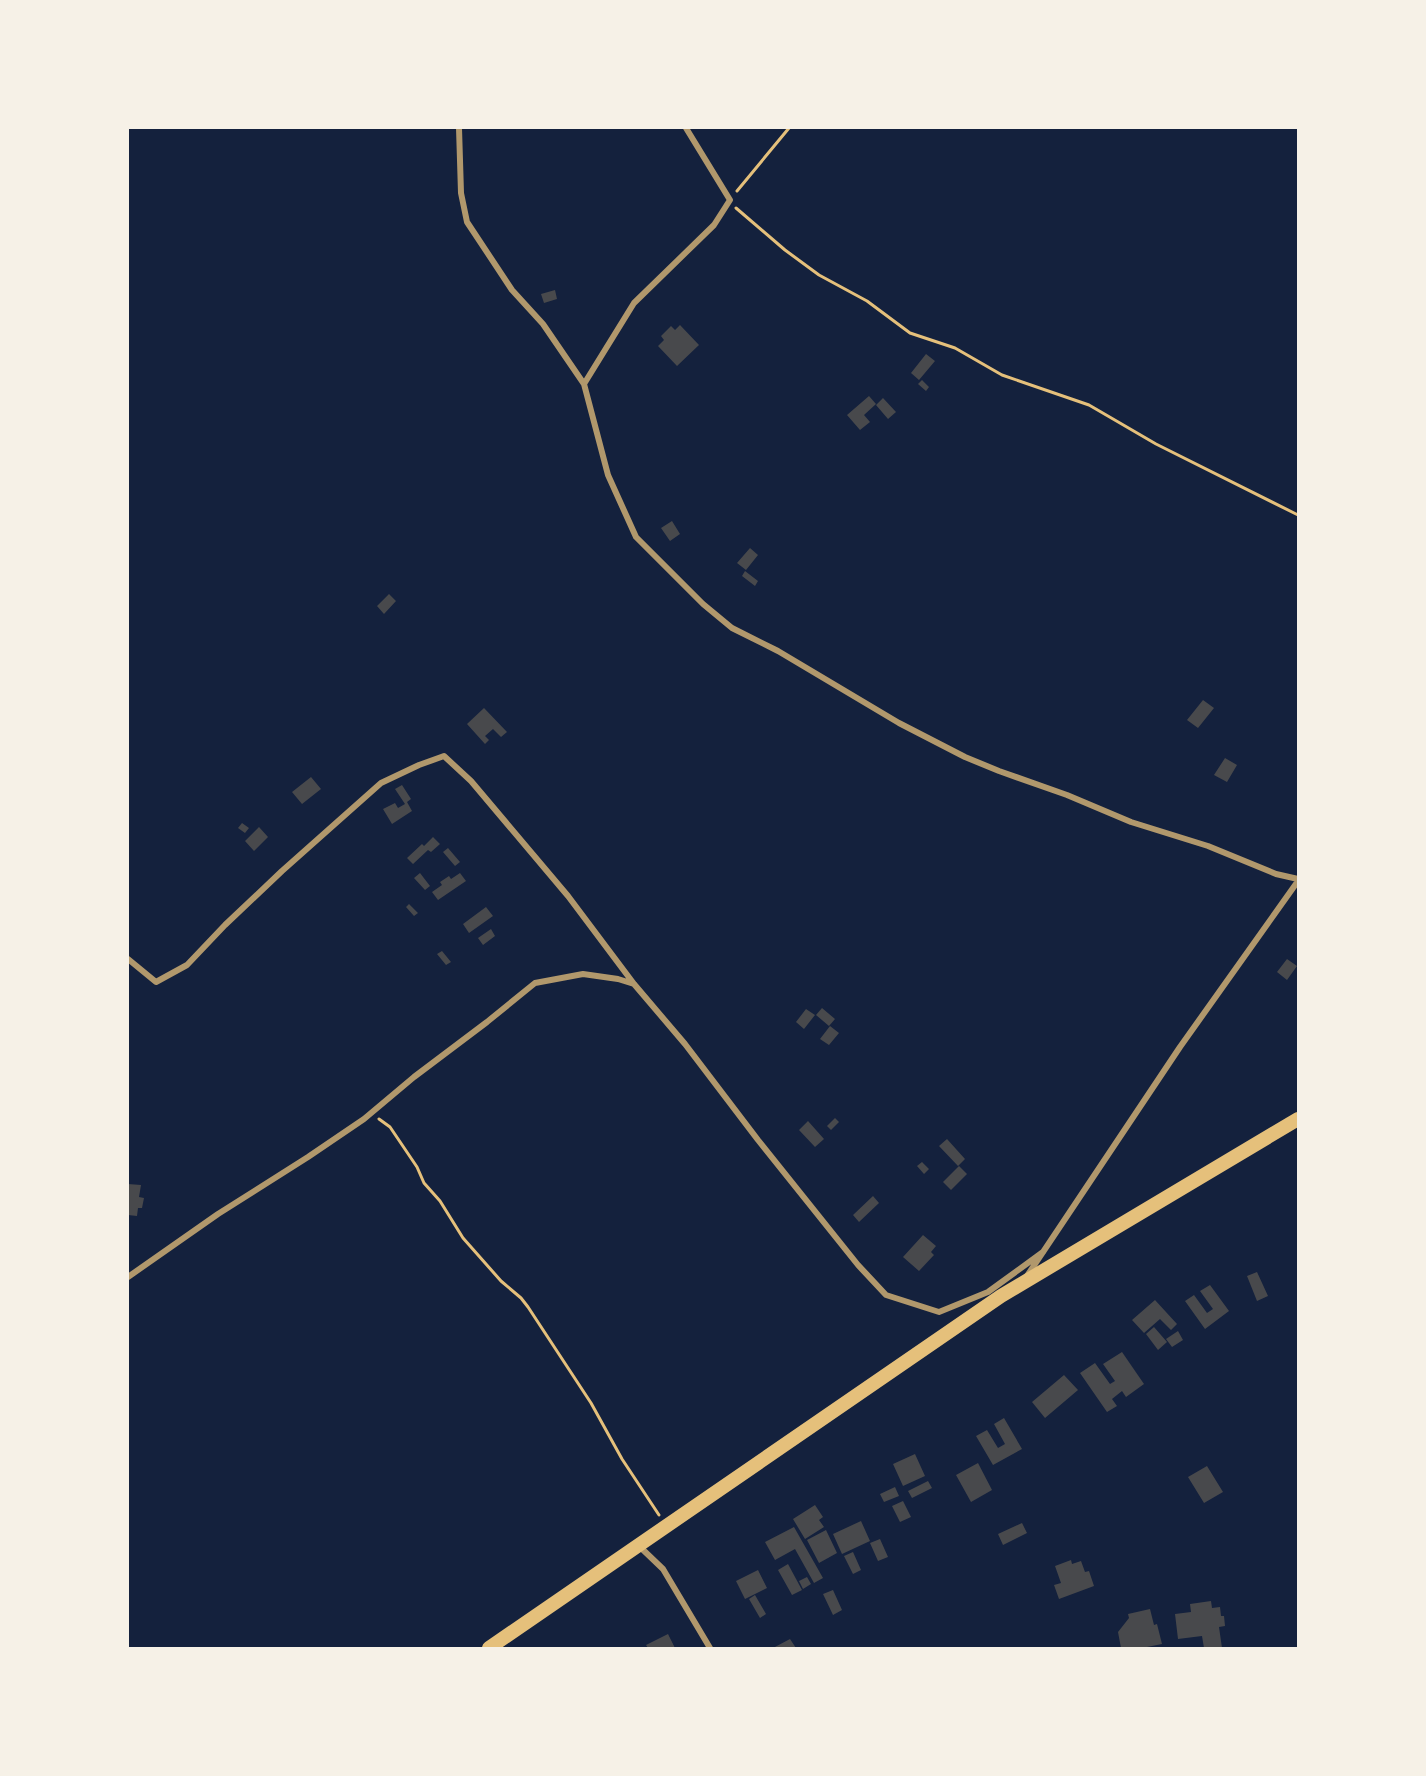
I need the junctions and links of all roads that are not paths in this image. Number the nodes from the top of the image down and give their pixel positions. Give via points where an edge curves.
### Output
1 (459, 128) edge
2 (686, 128) edge
3 (584, 384) junction
4 (1299, 880) edge
5 (128, 959) edge
6 (634, 984) junction
7 (1299, 1119) edge
8 (1043, 1252) junction
9 (128, 1277) edge
10 (1022, 1283) junction
11 (638, 1546) junction
12 (489, 1648) edge
13 (710, 1648) edge

1 - 3 street via 460,193 467,222 512,290 543,324
2 - 3 street via 730,200 714,225 634,303
3 - 4 street via 608,475 636,537 732,628 965,757 1131,822
4 - 8 street via 1180,1047
5 - 6 street via 156,981 187,964 381,783 444,756 501,816
6 - 8 street via 886,1295 939,1312 988,1292
6 - 9 street via 583,974 535,983 370,1114
7 - 10 highway
8 - 10 street
10 - 11 highway
11 - 12 highway
11 - 13 street via 663,1569

